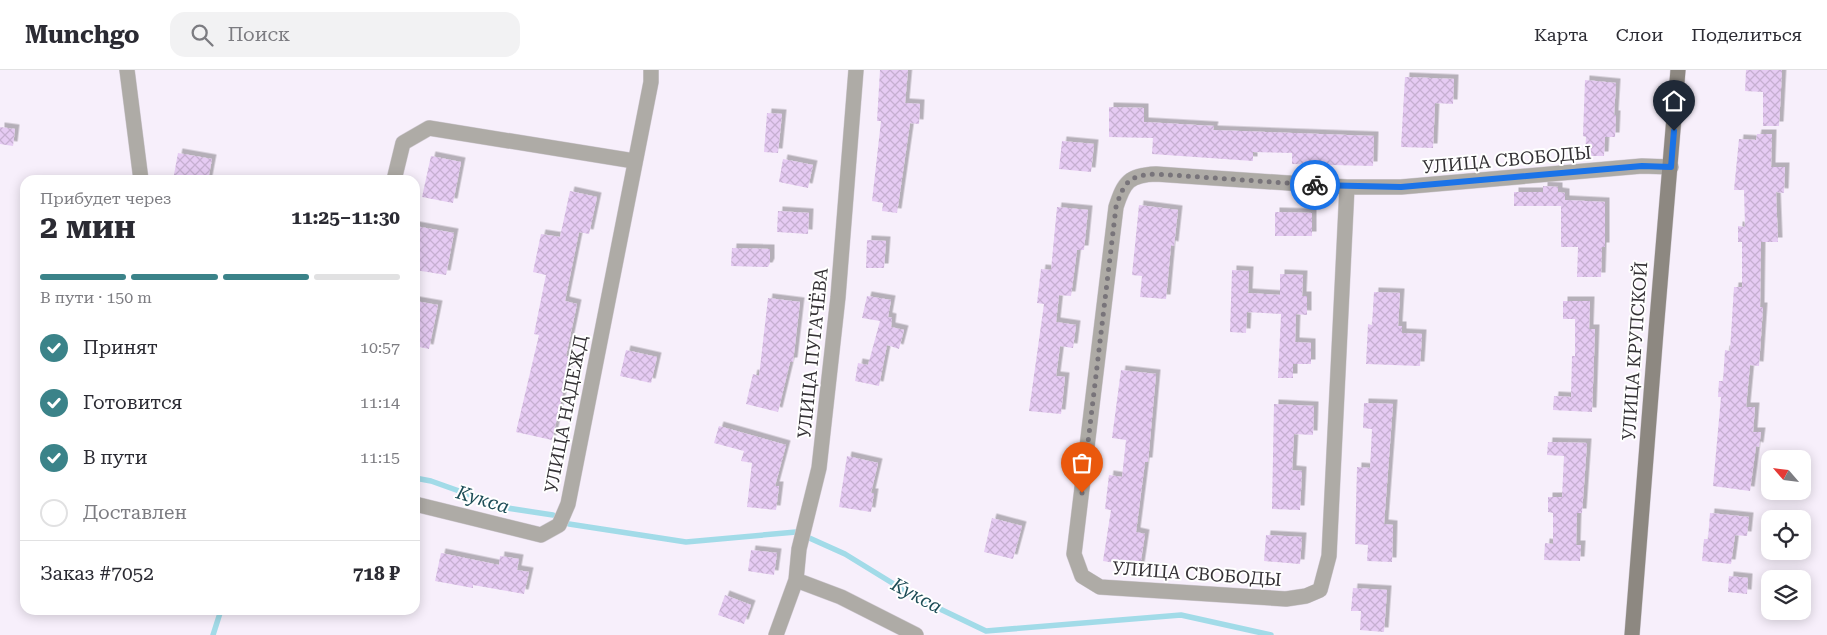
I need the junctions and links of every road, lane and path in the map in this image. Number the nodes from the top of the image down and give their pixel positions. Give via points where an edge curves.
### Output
1 (127, 70) edge
2 (651, 70) edge
3 (856, 70) edge
4 (1678, 70) edge
5 (634, 161) junction
6 (1671, 167) junction
7 (140, 175) edge
8 (395, 175) edge
9 (1347, 187) junction
10 (420, 505) edge
11 (796, 580) junction
12 (776, 635) edge
13 (916, 635) edge
14 (1632, 635) edge

1 - 7 street
2 - 5 street, УЛИЦА НАДЕЖД
3 - 11 street, УЛИЦА ПУГАЧЁВА via 838,298 819,468 799,549
4 - 6 street, УЛИЦА КРУПСКОЙ
5 - 8 street via 429,128 403,143
5 - 10 street, УЛИЦА НАДЕЖД via 568,504 559,525 540,535
6 - 9 street, УЛИЦА СВОБОДЫ via 1642,166 1401,187
6 - 14 street, УЛИЦА КРУПСКОЙ
9 - 9 street, УЛИЦА СВОБОДЫ via 1156,174 1137,175 1122,188 1116,207 1074,554 1082,576 1100,587 1286,599 1320,590 1329,556
11 - 12 street, УЛИЦА ПУГАЧЁВА
11 - 13 street via 841,597

